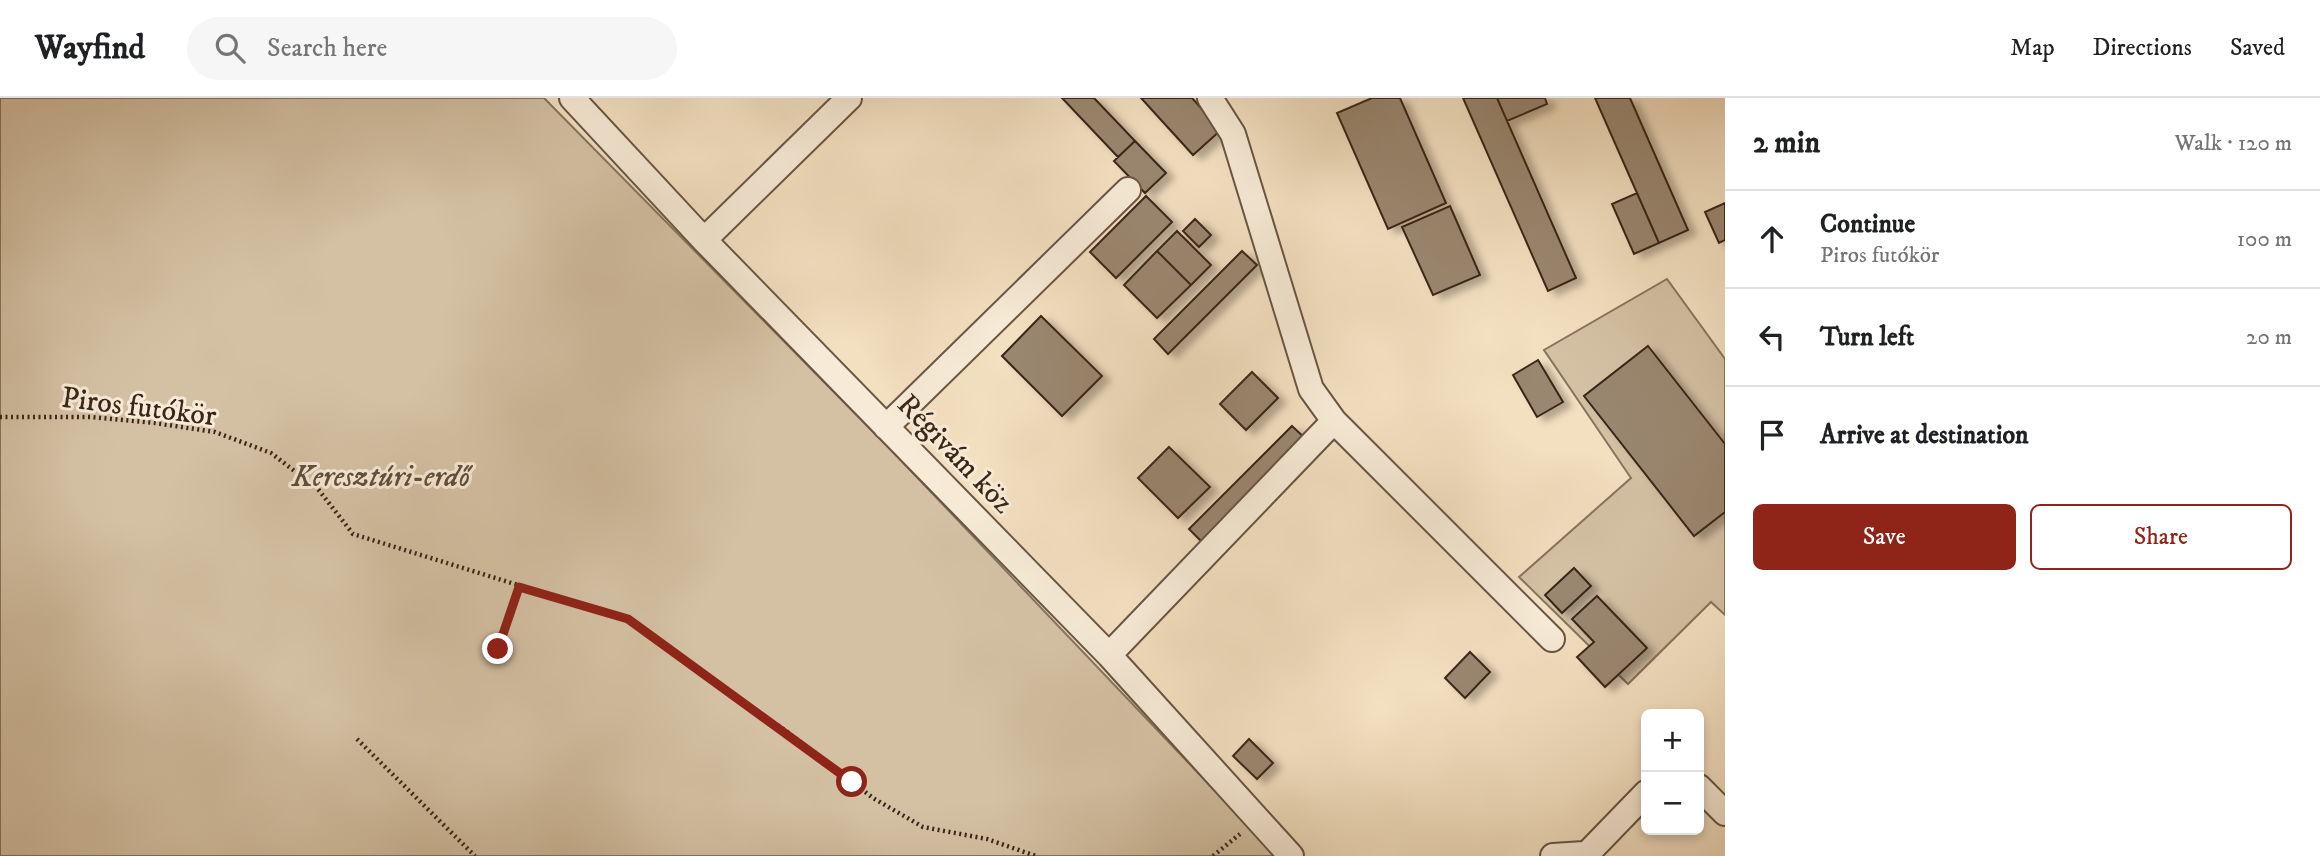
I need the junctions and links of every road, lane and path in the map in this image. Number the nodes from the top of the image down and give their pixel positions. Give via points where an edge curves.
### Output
1 (572, 98) edge
2 (849, 98) edge
3 (1210, 98) edge
4 (1128, 190) dead end
5 (704, 240) junction
6 (0, 417) edge
7 (1334, 421) junction
8 (886, 427) junction
9 (519, 587) junction
10 (1552, 639) dead end
11 (498, 649) dead end
12 (1109, 655) junction
13 (357, 739) dead end
14 (1704, 791) edge
15 (1641, 798) edge
16 (1725, 813) edge
17 (1257, 820) junction
18 (1585, 855) edge
19 (475, 856) edge
20 (1036, 856) edge
21 (1213, 856) edge
22 (1291, 856) edge
23 (1553, 856) edge

1 - 5 street, Régivám köz
2 - 5 street
3 - 7 street via 1233,134 1311,389
4 - 8 street
5 - 8 street, Régivám köz
6 - 9 path, Piros futókör via 91,417 215,432 271,453 318,489 353,534
7 - 10 street
7 - 12 street
8 - 12 street, Régivám köz
9 - 11 path
9 - 20 path, Piros futókör via 628,619 873,798 923,827 987,839
12 - 17 street, Régivám köz
13 - 19 path
14 - 16 street
15 - 18 street
17 - 21 path
17 - 22 street, Régivám köz
18 - 23 street

